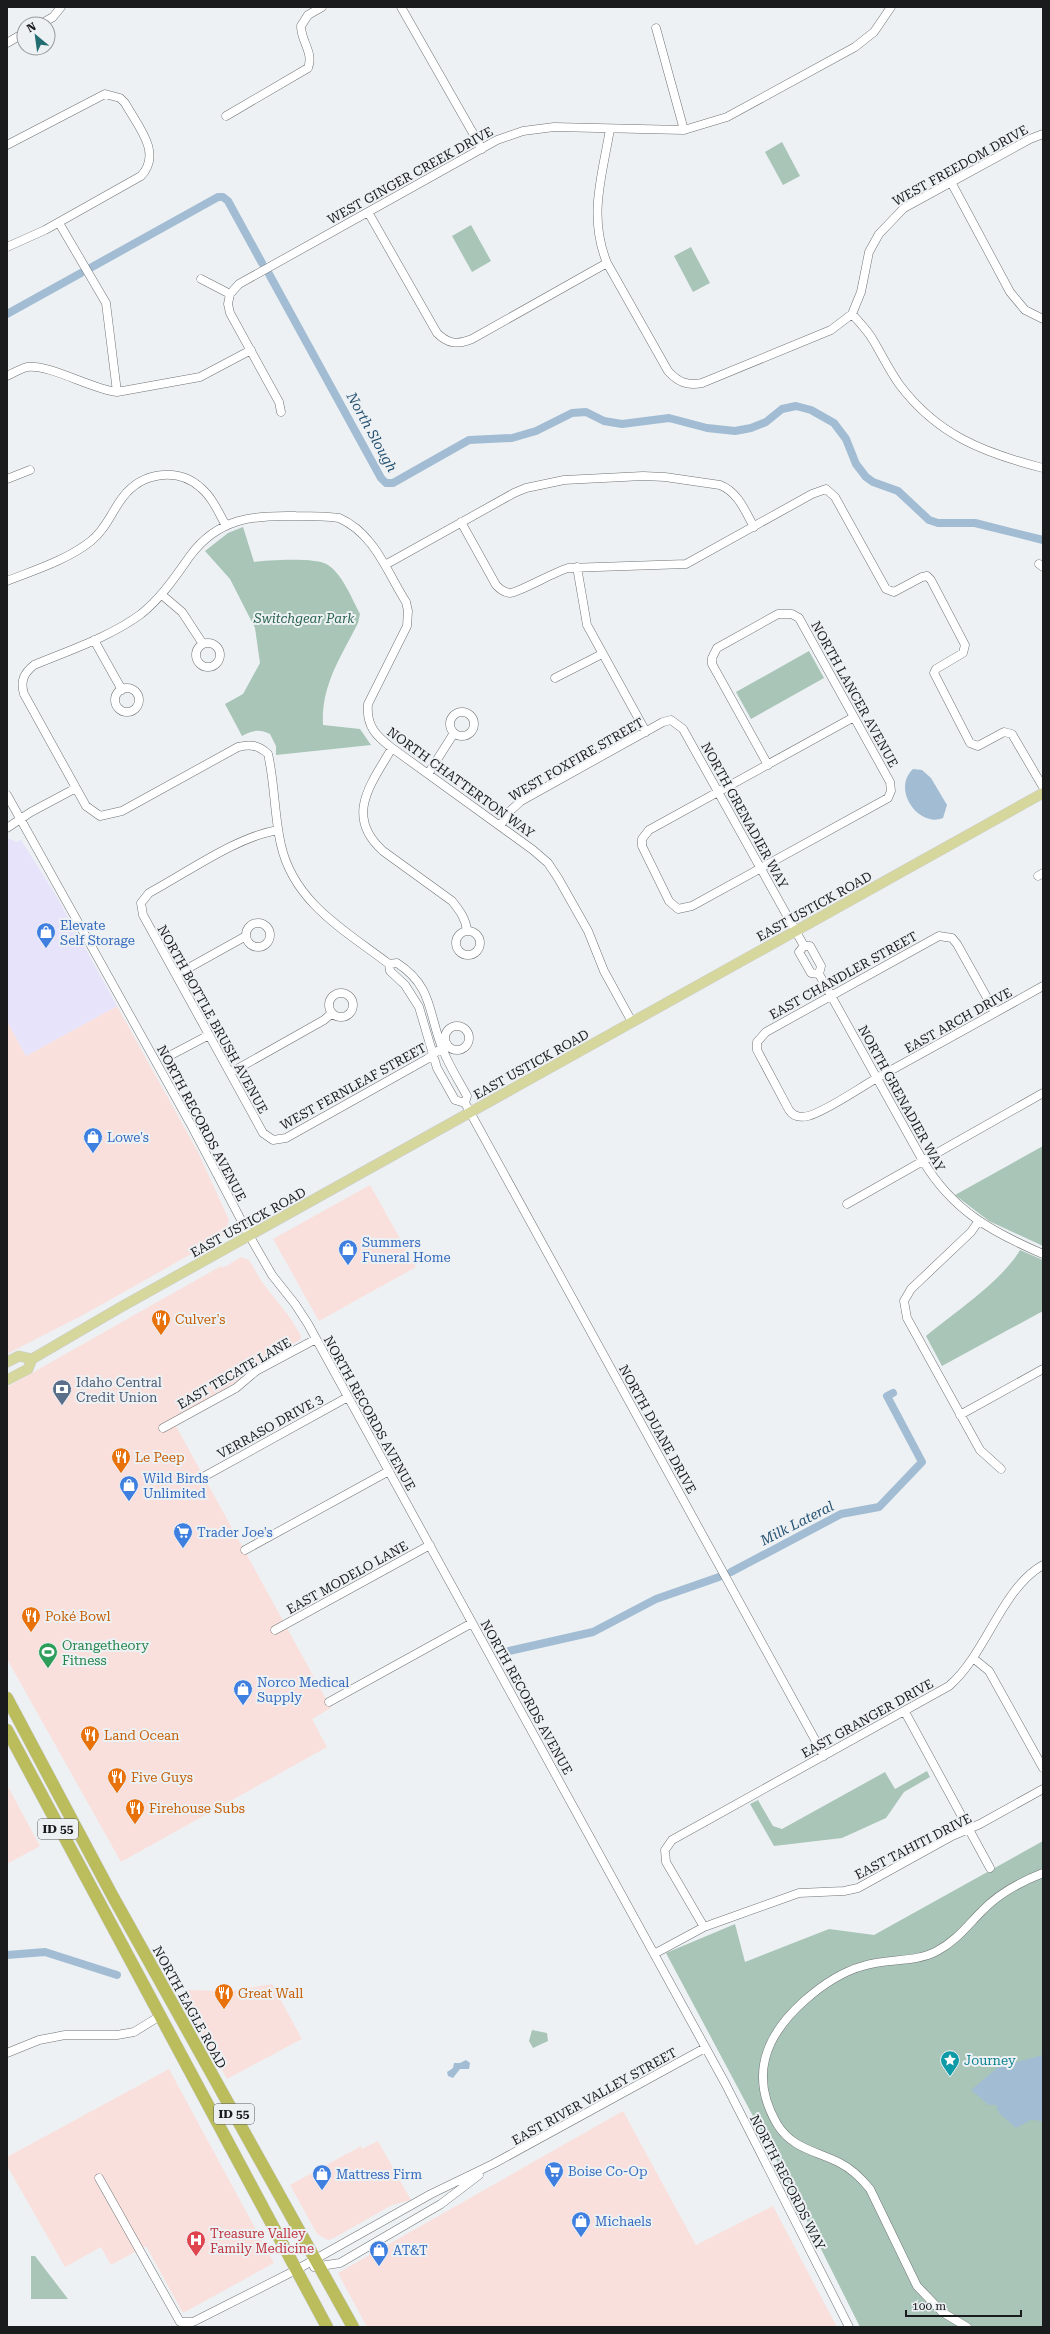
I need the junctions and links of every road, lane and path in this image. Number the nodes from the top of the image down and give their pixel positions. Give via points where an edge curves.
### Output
1 (61, 7) edge
2 (322, 7) edge
3 (401, 7) edge
4 (891, 7) edge
5 (54, 16) edge
6 (656, 28) dead end
7 (16, 38) edge
8 (7, 43) edge
9 (226, 116) dead end
10 (610, 129) junction
11 (684, 130) junction
12 (1043, 134) edge
13 (7, 145) edge
14 (482, 148) junction
15 (951, 182) junction
16 (368, 212) junction
17 (59, 223) junction
18 (7, 247) edge
19 (607, 263) junction
20 (201, 279) dead end
21 (230, 294) junction
22 (852, 314) junction
23 (1043, 319) edge
24 (251, 350) junction
25 (7, 376) edge
26 (117, 392) junction
27 (281, 412) dead end
28 (1043, 468) edge
29 (30, 470) dead end
30 (7, 479) edge
31 (461, 522) junction
32 (226, 526) junction
33 (754, 527) junction
34 (385, 565) junction
35 (577, 567) junction
36 (7, 581) edge
37 (162, 595) junction
38 (94, 640) junction
39 (203, 644) dead end
40 (602, 654) junction
41 (554, 678) dead end
42 (122, 690) dead end
43 (854, 717) junction
44 (671, 720) joint
45 (646, 732) junction
46 (454, 733) dead end
47 (392, 748) junction
48 (768, 764) junction
49 (428, 774) junction
50 (1043, 787) edge
51 (76, 788) junction
52 (718, 792) junction
53 (1043, 793) edge
54 (7, 795) edge
55 (20, 820) junction
56 (500, 826) junction
57 (7, 828) edge
58 (278, 830) junction
59 (761, 868) junction
60 (796, 930) junction
61 (467, 931) dead end
62 (246, 936) dead end
63 (804, 946) junction
64 (389, 964) junction
65 (819, 974) junction
66 (176, 975) junction
67 (1043, 986) edge
68 (831, 995) junction
69 (995, 1012) junction
70 (332, 1013) dead end
71 (632, 1022) junction
72 (209, 1035) junction
73 (445, 1046) junction
74 (173, 1054) dead end
75 (433, 1054) junction
76 (230, 1073) junction
77 (877, 1078) junction
78 (1043, 1093) edge
79 (465, 1103) junction
80 (470, 1113) junction
81 (799, 1116) joint
82 (274, 1140) joint
83 (923, 1162) junction
84 (847, 1204) dead end
85 (978, 1222) junction
86 (249, 1235) junction
87 (1043, 1254) edge
88 (316, 1339) junction
89 (32, 1359) junction
90 (7, 1362) edge
91 (1043, 1369) edge
92 (7, 1380) edge
93 (348, 1397) junction
94 (960, 1415) junction
95 (163, 1428) dead end
96 (1001, 1469) dead end
97 (389, 1472) junction
98 (205, 1476) dead end
99 (430, 1545) junction
100 (245, 1550) dead end
101 (1043, 1565) edge
102 (472, 1623) junction
103 (276, 1630) dead end
104 (973, 1658) junction
105 (7, 1698) edge
106 (329, 1702) dead end
107 (905, 1712) junction
108 (9, 1735) edge
109 (824, 1756) junction
110 (1043, 1768) edge
111 (53, 1786) junction
112 (1043, 1789) edge
113 (44, 1803) junction
114 (968, 1829) junction
115 (990, 1868) dead end
116 (1043, 1873) edge
117 (112, 1895) junction
118 (704, 1928) junction
119 (654, 1954) junction
120 (160, 2016) junction
121 (706, 2048) junction
122 (7, 2053) edge
123 (493, 2164) junction
124 (99, 2178) dead end
125 (318, 2262) junction
126 (296, 2270) junction
127 (326, 2327) edge
128 (354, 2327) edge
129 (849, 2327) edge
130 (967, 2327) edge

1 - 5 street
2 - 9 street via 308,15 301,26 302,38 310,56 308,68
3 - 14 street
4 - 11 street, WEST GINGER CREEK DRIVE via 874,32 855,47 727,116
6 - 11 street
7 - 8 street
10 - 11 street, WEST GINGER CREEK DRIVE
10 - 14 street, WEST GINGER CREEK DRIVE via 554,127 523,131
10 - 19 street via 598,201 597,223 600,245
12 - 15 street, WEST FREEDOM DRIVE
13 - 17 street via 98,96 113,95 125,103 149,146 150,164 141,176
14 - 16 street, WEST GINGER CREEK DRIVE
15 - 22 street, WEST FREEDOM DRIVE via 904,208 879,234 869,252 861,292
15 - 23 street via 1010,292 1025,310
16 - 19 street via 437,333 452,343 461,344 472,340
16 - 21 street, WEST GINGER CREEK DRIVE via 239,284
17 - 18 street
17 - 26 street via 106,303
19 - 22 street via 668,371 684,384 702,383 831,330
20 - 21 street
21 - 24 street via 230,313
22 - 28 street via 872,338 899,384 944,428 973,446
24 - 26 street via 200,377
24 - 27 street via 280,402
25 - 26 street via 27,367 42,368 104,391
29 - 30 street
31 - 33 street via 526,488 564,480 656,476 720,485 730,489 737,496
31 - 34 street
31 - 35 street via 496,585 502,591 511,593 551,573
32 - 34 street, NORTH CHATTERTON WAY via 260,516 339,518 347,521 370,542
32 - 36 street via 208,494 201,488 182,477 158,475 132,487 103,529 83,547
32 - 37 street, NORTH CHATTERTON WAY via 200,544
33 - 35 street via 686,564
33 - 50 street via 812,494 826,489 835,497 886,589 894,592 927,576 965,645 963,653 936,669 934,673 970,743 978,746 1004,732 1012,734
34 - 47 street, NORTH CHATTERTON WAY via 406,602 407,626 371,696 367,714 375,735
35 - 40 street via 587,625
37 - 38 street, NORTH CHATTERTON WAY via 132,620
37 - 39 street via 182,612
38 - 42 street
38 - 51 street, NORTH CHATTERTON WAY via 34,665 23,678 24,694
40 - 41 street
40 - 45 street
43 - 48 street
43 - 48 street, NORTH LANCER AVENUE via 799,618 792,614 778,614 717,648 712,658 712,664
43 - 59 street, NORTH LANCER AVENUE via 890,782 891,791 888,798
44 - 45 street, WEST FOXFIRE STREET via 662,722
44 - 52 street, NORTH GRENADIER WAY via 683,729
45 - 56 street, WEST FOXFIRE STREET via 521,801
46 - 49 street
47 - 49 street, NORTH CHATTERTON WAY
47 - 61 street via 368,790 362,816 366,830 373,842 383,851 452,901 466,924
48 - 52 street
49 - 56 street, NORTH CHATTERTON WAY
51 - 55 street
51 - 58 street via 86,806 100,816 122,811 238,747 249,744 260,747 268,754
52 - 59 street, NORTH GRENADIER WAY
52 - 59 street via 649,830 642,839 642,846 669,901 678,909 692,906
53 - 60 main road, EAST USTICK ROAD
54 - 55 street, NORTH RECORDS AVENUE
55 - 57 street
55 - 86 street, NORTH RECORDS AVENUE via 129,1012
56 - 71 street, NORTH CHATTERTON WAY via 537,853 554,871 588,931 604,970
58 - 64 street via 289,869 310,901 329,919
58 - 66 street, NORTH BOTTLE BRUSH AVENUE via 246,839 149,893 141,903 143,915
59 - 60 street, NORTH GRENADIER WAY
60 - 63 street, NORTH GRENADIER WAY
60 - 71 main road, EAST USTICK ROAD
62 - 66 street
63 - 65 street, NORTH GRENADIER WAY via 810,946 814,952 821,966
63 - 65 street, NORTH GRENADIER WAY via 799,952 811,973
64 - 73 street via 397,963 421,987
64 - 75 street via 390,971 405,985 418,1007
65 - 68 street, NORTH GRENADIER WAY
66 - 72 street, NORTH BOTTLE BRUSH AVENUE
67 - 69 street, EAST ARCH DRIVE
68 - 69 street, EAST CHANDLER STREET via 931,939 946,935 957,944
68 - 77 street, NORTH GRENADIER WAY
68 - 81 street, EAST CHANDLER STREET via 766,1032 757,1042 759,1057 784,1103 792,1114
69 - 77 street, EAST ARCH DRIVE
70 - 76 street
71 - 80 main road, EAST USTICK ROAD
72 - 74 street
72 - 76 street, NORTH BOTTLE BRUSH AVENUE
73 - 75 street, WEST FERNLEAF STREET
73 - 79 street via 467,1096
75 - 79 street via 437,1068 455,1100
75 - 82 street, WEST FERNLEAF STREET via 286,1138
76 - 82 street, NORTH BOTTLE BRUSH AVENUE via 263,1133
77 - 81 street, EAST ARCH DRIVE via 809,1116
77 - 83 street, NORTH GRENADIER WAY
78 - 83 street
79 - 80 street, NORTH DUANE DRIVE
80 - 86 main road, EAST USTICK ROAD
80 - 109 street, NORTH DUANE DRIVE
83 - 84 street
83 - 85 street, NORTH GRENADIER WAY via 941,1188
85 - 87 street, NORTH GRENADIER WAY
85 - 94 street via 971,1232 911,1289 904,1301 907,1318
86 - 88 street, NORTH RECORDS AVENUE via 272,1275 296,1304
86 - 89 main road, EAST USTICK ROAD
88 - 93 street, NORTH RECORDS AVENUE
88 - 95 street, EAST TECATE LANE via 256,1371 236,1388
89 - 90 main road, EAST USTICK ROAD via 19,1356
89 - 92 main road, EAST USTICK ROAD via 28,1369
91 - 94 street
93 - 97 street, NORTH RECORDS AVENUE
93 - 98 street, VERRASO DRIVE 3
94 - 96 street via 980,1450
97 - 99 street, NORTH RECORDS AVENUE
97 - 100 street
99 - 102 street, NORTH RECORDS AVENUE
99 - 103 street, EAST MODELO LANE
101 - 104 street, EAST GRANGER DRIVE via 1026,1576
102 - 106 street
102 - 119 street, NORTH RECORDS AVENUE
104 - 107 street, EAST GRANGER DRIVE via 949,1686
104 - 110 street via 989,1671
105 - 111 highway, NORTH EAGLE ROAD / ID 55
107 - 109 street, EAST GRANGER DRIVE
107 - 114 street
108 - 111 highway via 18,1739 44,1786
108 - 113 highway, ID 55
109 - 118 street, EAST GRANGER DRIVE via 672,1840 665,1850 666,1862
111 - 117 highway, NORTH EAGLE ROAD / ID 55
112 - 114 street, EAST TAHITI DRIVE
113 - 117 highway via 57,1808 102,1892
113 - 120 highway, ID 55
114 - 115 street
114 - 118 street, EAST TAHITI DRIVE via 851,1890 799,1893
116 - 130 street via 1006,1891 982,1910 949,1945 932,1954 863,1966 819,1988 795,2009 772,2038 764,2060 764,2083 769,2107 778,2126 804,2150 841,2163 860,2177 870,2189 917,2286 942,2312
117 - 125 highway, NORTH EAGLE ROAD / ID 55
118 - 119 street, EAST TAHITI DRIVE
119 - 121 street, NORTH RECORDS AVENUE
120 - 122 street via 134,2032 117,2035 64,2035 39,2040
120 - 126 highway, ID 55
121 - 123 street, EAST RIVER VALLEY STREET
121 - 129 street, NORTH RECORDS WAY
123 - 125 street, EAST RIVER VALLEY STREET via 431,2194
123 - 125 street, EAST RIVER VALLEY STREET via 441,2204 340,2263
124 - 126 street, EAST RIVER VALLEY STREET via 180,2322 193,2322
125 - 126 street, EAST RIVER VALLEY STREET
125 - 128 highway, NORTH EAGLE ROAD / ID 55
126 - 127 highway, ID 55

